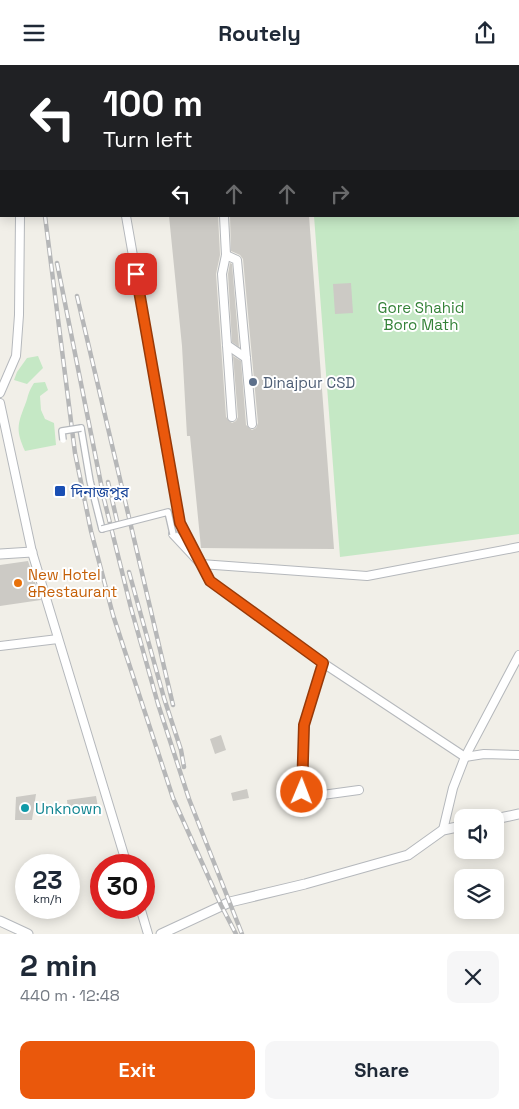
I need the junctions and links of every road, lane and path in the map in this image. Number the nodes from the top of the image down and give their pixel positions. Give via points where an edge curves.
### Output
1 (20, 217) edge
2 (126, 217) edge
3 (224, 217) edge
4 (226, 255) junction
5 (227, 345) junction
6 (246, 358) junction
7 (0, 393) edge
8 (0, 403) edge
9 (232, 417) dead end
10 (252, 424) dead end
11 (63, 440) dead end
12 (173, 534) joint
13 (519, 547) edge
14 (32, 552) junction
15 (0, 554) edge
16 (201, 564) junction
17 (58, 639) junction
18 (0, 646) edge
19 (519, 655) edge
20 (323, 663) junction
21 (519, 755) edge
22 (465, 757) junction
23 (359, 790) dead end
24 (519, 814) edge
25 (504, 817) edge
26 (454, 827) edge
27 (444, 829) junction
28 (124, 854) edge
29 (144, 919) edge
30 (0, 921) edge
31 (165, 933) edge
32 (28, 934) edge
33 (148, 934) edge

1 - 7 street via 16,356
2 - 16 street via 180,523
3 - 4 street
4 - 5 street via 222,274
4 - 6 street via 237,260
5 - 6 street
5 - 9 street
6 - 10 street
8 - 14 street
11 - 12 street, bridge via 62,431 81,428 102,529 168,512
12 - 16 street
13 - 16 street via 367,576
14 - 15 street
14 - 17 street
16 - 20 street via 210,581
17 - 18 street
17 - 28 street
19 - 22 street
20 - 22 street
20 - 23 street via 304,725 303,796
21 - 22 street
22 - 27 street via 453,788
24 - 25 street
26 - 27 street
27 - 31 street via 408,855 230,902
29 - 33 street
30 - 32 street

